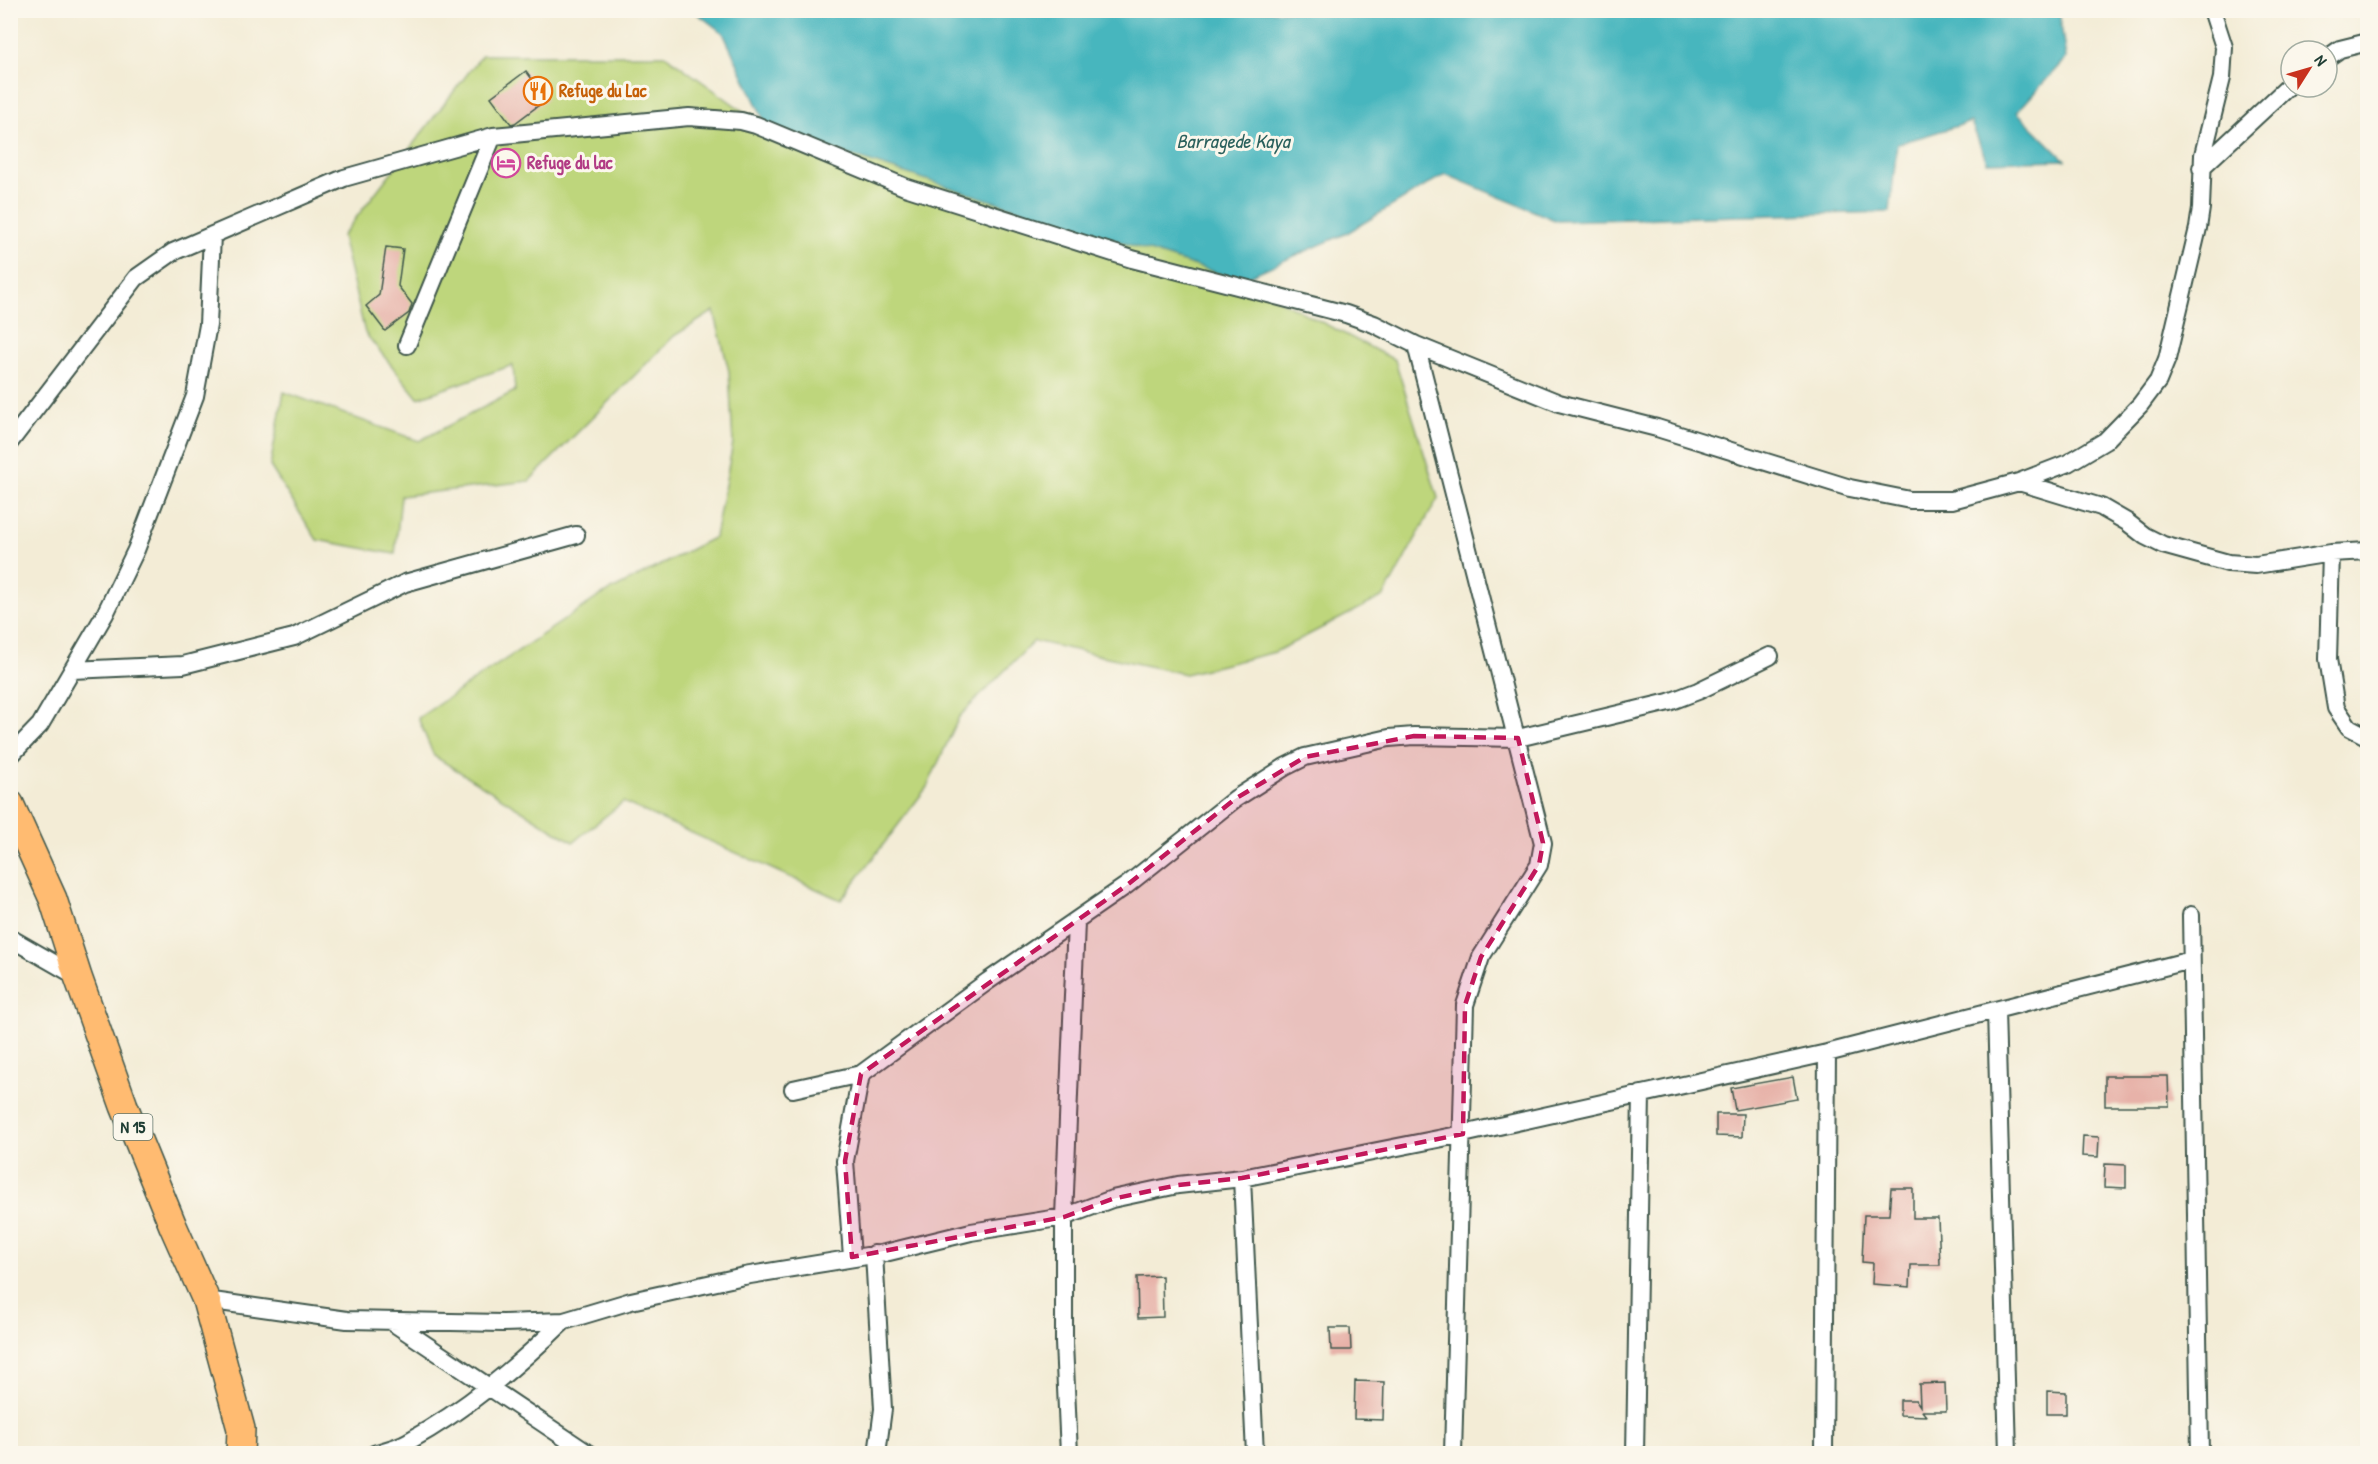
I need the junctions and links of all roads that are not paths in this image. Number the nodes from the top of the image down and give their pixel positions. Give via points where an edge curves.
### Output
1 (2212, 10) edge
2 (2367, 42) edge
3 (2339, 50) edge
4 (2279, 95) edge
5 (493, 136) junction
6 (2201, 168) junction
7 (212, 235) junction
8 (406, 345) dead end
9 (1416, 345) junction
10 (10, 442) edge
11 (2019, 482) junction
12 (576, 535) dead end
13 (2367, 552) edge
14 (2331, 553) junction
15 (1770, 656) dead end
16 (72, 670) junction
17 (2367, 737) edge
18 (1518, 738) junction
19 (10, 756) edge
20 (10, 804) edge
21 (2191, 915) dead end
22 (1076, 922) junction
23 (10, 938) edge
24 (2191, 960) junction
25 (78, 977) junction
26 (1996, 1010) junction
27 (1827, 1053) junction
28 (861, 1074) junction
29 (793, 1089) dead end
30 (1641, 1094) junction
31 (1463, 1134) junction
32 (1242, 1178) junction
33 (1064, 1217) junction
34 (874, 1254) junction
35 (852, 1257) junction
36 (206, 1300) junction
37 (391, 1321) junction
38 (564, 1321) junction
39 (488, 1388) junction
40 (240, 1454) edge
41 (374, 1454) edge
42 (589, 1454) edge
43 (877, 1454) edge
44 (1069, 1454) edge
45 (1256, 1454) edge
46 (1452, 1454) edge
47 (1635, 1454) edge
48 (1824, 1454) edge
49 (2008, 1454) edge
50 (2200, 1454) edge

1 - 6 street via 2224,46 2222,78
2 - 3 street
4 - 6 street
5 - 7 street via 344,178
5 - 8 street
5 - 9 street via 689,117 741,121 905,187 1132,259 1346,314
6 - 11 street via 2198,228 2167,360 2158,381 2105,441 2068,463
7 - 10 street via 173,252 136,278
7 - 16 street via 208,325 195,396 136,550
9 - 11 street via 1559,404 1657,428 1850,489 1910,500 1952,500
9 - 18 street
11 - 14 street via 2101,507 2163,545 2228,563 2256,566
12 - 16 street via 405,584 294,637 183,665
13 - 14 street
14 - 17 street via 2328,659 2336,708 2349,727
15 - 18 street via 1669,702
16 - 19 street via 40,725
18 - 22 street via 1389,738 1305,757 1235,799
18 - 31 street via 1543,843 1539,865 1481,957 1465,1005
20 - 25 main road, N 15 via 53,899
21 - 24 street
22 - 28 street
22 - 33 street
23 - 25 street
24 - 26 street
24 - 50 street
25 - 36 main road, N 15 via 124,1106
26 - 27 street
26 - 49 street
27 - 30 street
27 - 48 street
28 - 29 street
28 - 35 street via 845,1161
30 - 31 street
30 - 47 street
31 - 32 street
31 - 46 street
32 - 33 street via 1178,1185 1112,1199
32 - 45 street
33 - 34 street via 971,1232
33 - 44 street
34 - 35 street
34 - 43 street via 883,1409
35 - 38 street via 631,1301
36 - 37 street via 347,1320
36 - 40 main road, N 15 via 241,1430
37 - 38 street
37 - 39 street
38 - 39 street
39 - 41 street via 408,1442
39 - 42 street

